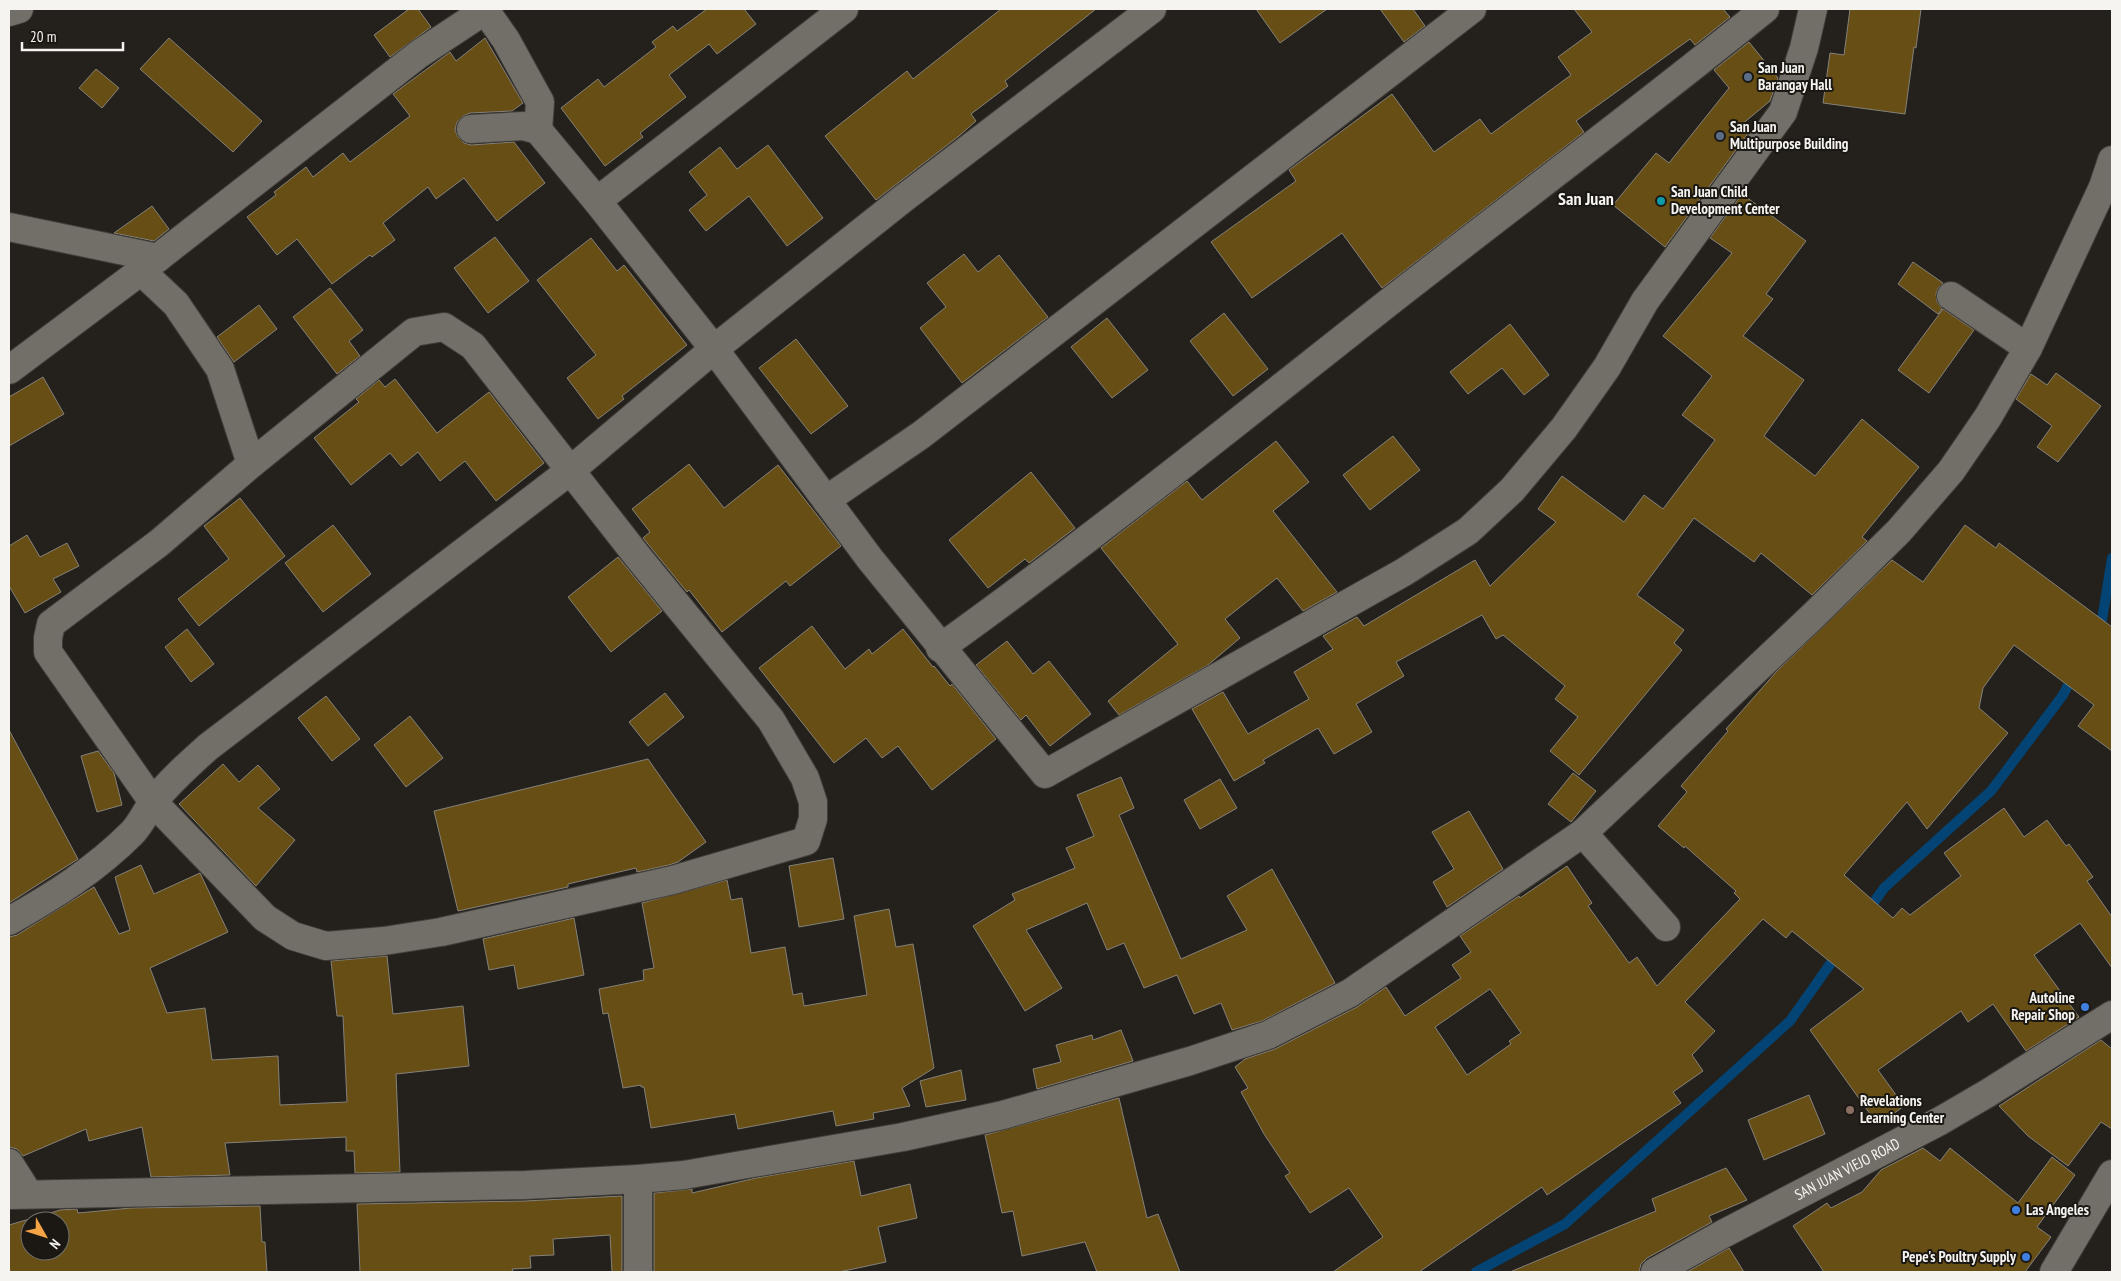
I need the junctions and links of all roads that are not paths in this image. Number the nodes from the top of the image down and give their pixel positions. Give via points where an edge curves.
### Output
1 (19, 9) edge
2 (486, 9) edge
3 (844, 9) edge
4 (1152, 9) edge
5 (1472, 9) edge
6 (1765, 9) edge
7 (1813, 9) edge
8 (9, 12) edge
9 (471, 129) dead end
10 (538, 130) junction
11 (2112, 160) edge
12 (597, 201) junction
13 (9, 227) edge
14 (150, 264) junction
15 (1951, 296) dead end
16 (2028, 348) junction
17 (714, 349) junction
18 (9, 370) edge
19 (251, 464) junction
20 (571, 470) junction
21 (826, 500) junction
22 (940, 648) junction
23 (153, 802) junction
24 (1583, 834) junction
25 (9, 920) edge
26 (1666, 927) dead end
27 (2112, 1015) edge
28 (9, 1162) edge
29 (2112, 1174) edge
30 (638, 1179) junction
31 (19, 1194) edge
32 (638, 1272) edge
33 (1655, 1272) edge
34 (2054, 1272) edge

1 - 8 street
2 - 10 street via 540,102
2 - 14 street via 419,54
3 - 12 street
4 - 17 street via 904,198
5 - 21 street via 921,435
6 - 22 street via 1062,559
7 - 22 street via 1783,112 1645,301 1607,367 1564,428 1512,490 1468,531 1404,572 1045,774
9 - 10 street via 523,126
10 - 12 street
11 - 16 street via 2103,187
12 - 17 street
13 - 14 street
14 - 18 street
14 - 19 street via 220,369
15 - 16 street
16 - 24 street via 1988,417 1950,471 1899,531
17 - 20 street
17 - 21 street
19 - 20 street via 414,332 444,327 473,346
19 - 23 street via 159,543 51,624 48,652
20 - 23 street via 208,747
20 - 23 street via 772,720 805,778 813,802 814,819 806,841 673,880 441,932 326,946 292,936 265,918
21 - 22 street
23 - 25 street via 134,831 91,870 49,899
24 - 26 street
24 - 30 street via 1350,993 1268,1035 1003,1115 894,1139 684,1175
27 - 33 street, SAN JUAN VIEJO ROAD via 1940,1121
28 - 31 street
29 - 34 street
30 - 31 street via 516,1185
30 - 32 street

